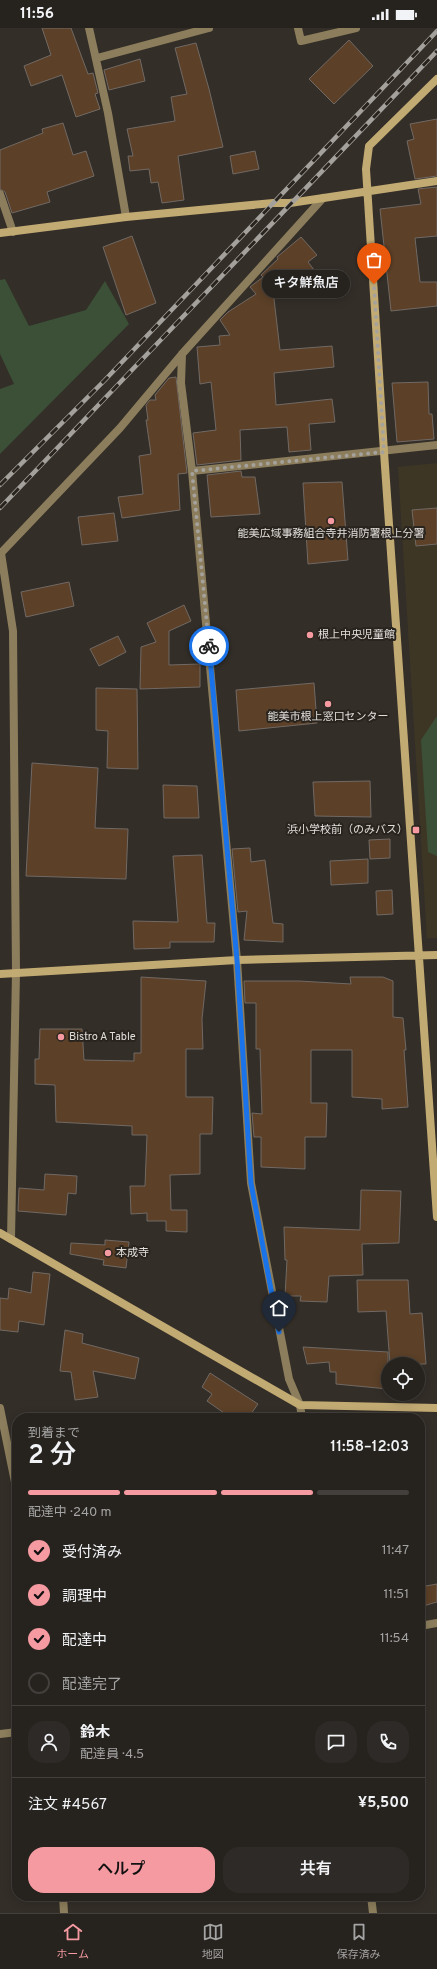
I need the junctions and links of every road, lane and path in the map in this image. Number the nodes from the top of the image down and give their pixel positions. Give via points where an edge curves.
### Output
1 (89, 28) edge
2 (209, 28) edge
3 (298, 28) edge
4 (356, 28) edge
5 (97, 58) junction
6 (437, 79) edge
7 (437, 181) edge
8 (368, 192) junction
9 (0, 194) edge
10 (323, 198) junction
11 (126, 217) junction
12 (13, 232) junction
13 (0, 233) edge
14 (182, 354) junction
15 (437, 445) edge
16 (384, 452) junction
17 (192, 471) junction
18 (1, 553) edge
19 (420, 955) junction
20 (437, 955) edge
21 (237, 960) junction
22 (16, 972) junction
23 (0, 974) edge
24 (437, 1217) edge
25 (0, 1233) edge
26 (11, 1239) junction
27 (300, 1405) junction
28 (0, 1408) edge
29 (437, 1408) edge
30 (301, 1413) edge
31 (12, 1467) edge
32 (437, 1624) edge
33 (425, 1625) edge
34 (12, 1733) edge
35 (0, 1734) edge
36 (63, 1901) edge
37 (372, 1901) edge
38 (64, 1913) edge
39 (373, 1913) edge

1 - 5 street
2 - 5 street
3 - 4 street via 301,41
5 - 11 street
6 - 8 street via 369,146 366,169
7 - 8 street
8 - 10 street
8 - 16 street
9 - 12 street
10 - 11 street
10 - 14 street
11 - 12 street
12 - 13 street
14 - 17 street via 181,383
14 - 18 street via 120,428
15 - 16 street
16 - 17 street
16 - 19 street
17 - 21 street
18 - 22 street via 13,631
19 - 20 street
19 - 21 street
19 - 24 street
21 - 22 street
21 - 27 street via 251,1183 289,1379
22 - 23 street
22 - 26 street
25 - 26 street
26 - 27 street
27 - 29 street
27 - 30 street
28 - 31 street
32 - 33 street
34 - 35 street
36 - 38 street
37 - 39 street

